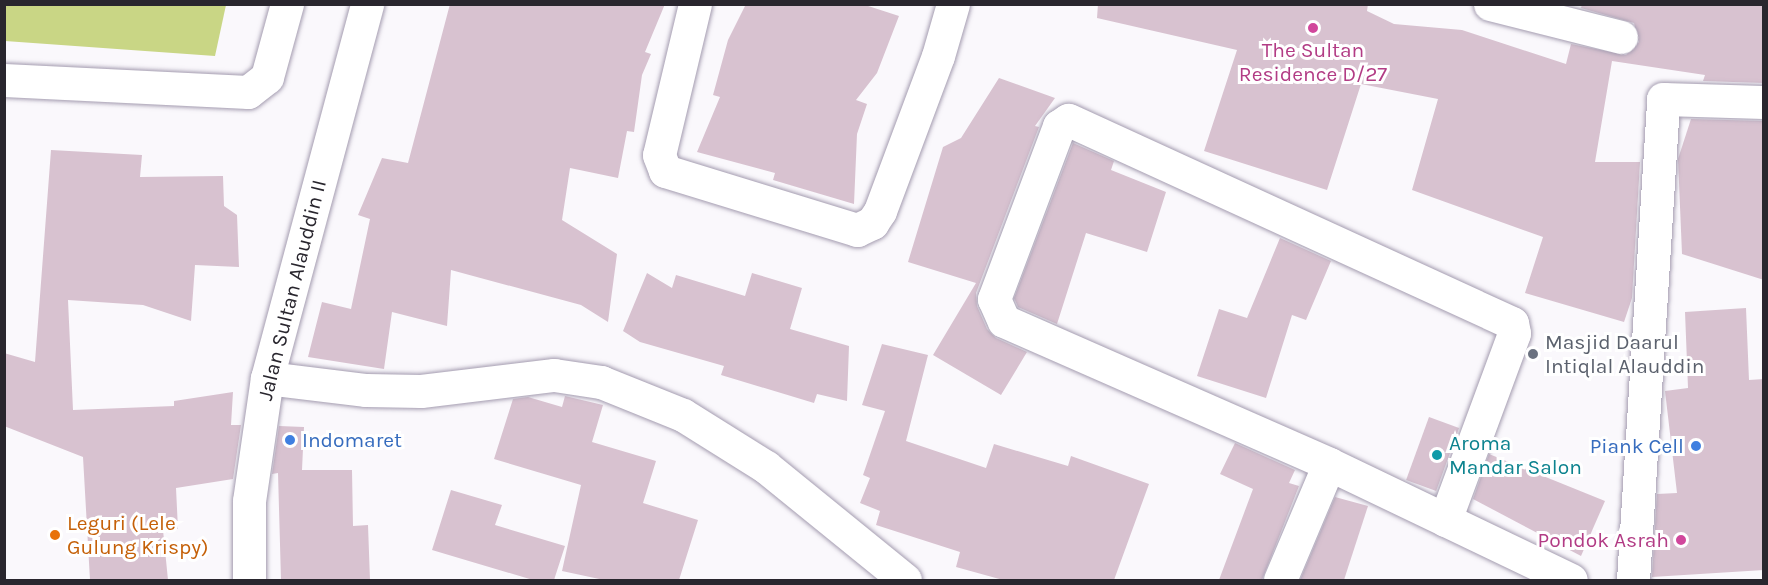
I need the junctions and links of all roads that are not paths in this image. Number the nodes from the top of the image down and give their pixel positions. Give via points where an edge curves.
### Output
1 (287, 4) edge
2 (367, 4) edge
3 (695, 4) edge
4 (953, 4) edge
5 (1490, 4) edge
6 (1622, 37) dead end
7 (4, 80) edge
8 (1764, 102) edge
9 (267, 378) junction
10 (1329, 464) junction
11 (1445, 520) junction
12 (249, 580) edge
13 (905, 580) edge
14 (1280, 580) edge
15 (1572, 580) edge
16 (1633, 580) edge

1 - 7 street via 267,77 248,92
2 - 9 street, Jalan Sultan Alauddin II
3 - 4 street via 659,155 665,171 856,230 872,223 880,211 938,56
5 - 6 street
8 - 16 street via 1663,99
9 - 12 street, Jalan Sultan Alauddin II via 249,501
9 - 13 street via 366,390 421,391 462,389 546,375 601,382 682,415 766,467
10 - 11 street
10 - 11 street via 1011,325 999,315 994,299 1060,124 1068,120 1512,323 1511,343
10 - 14 street
11 - 15 street

